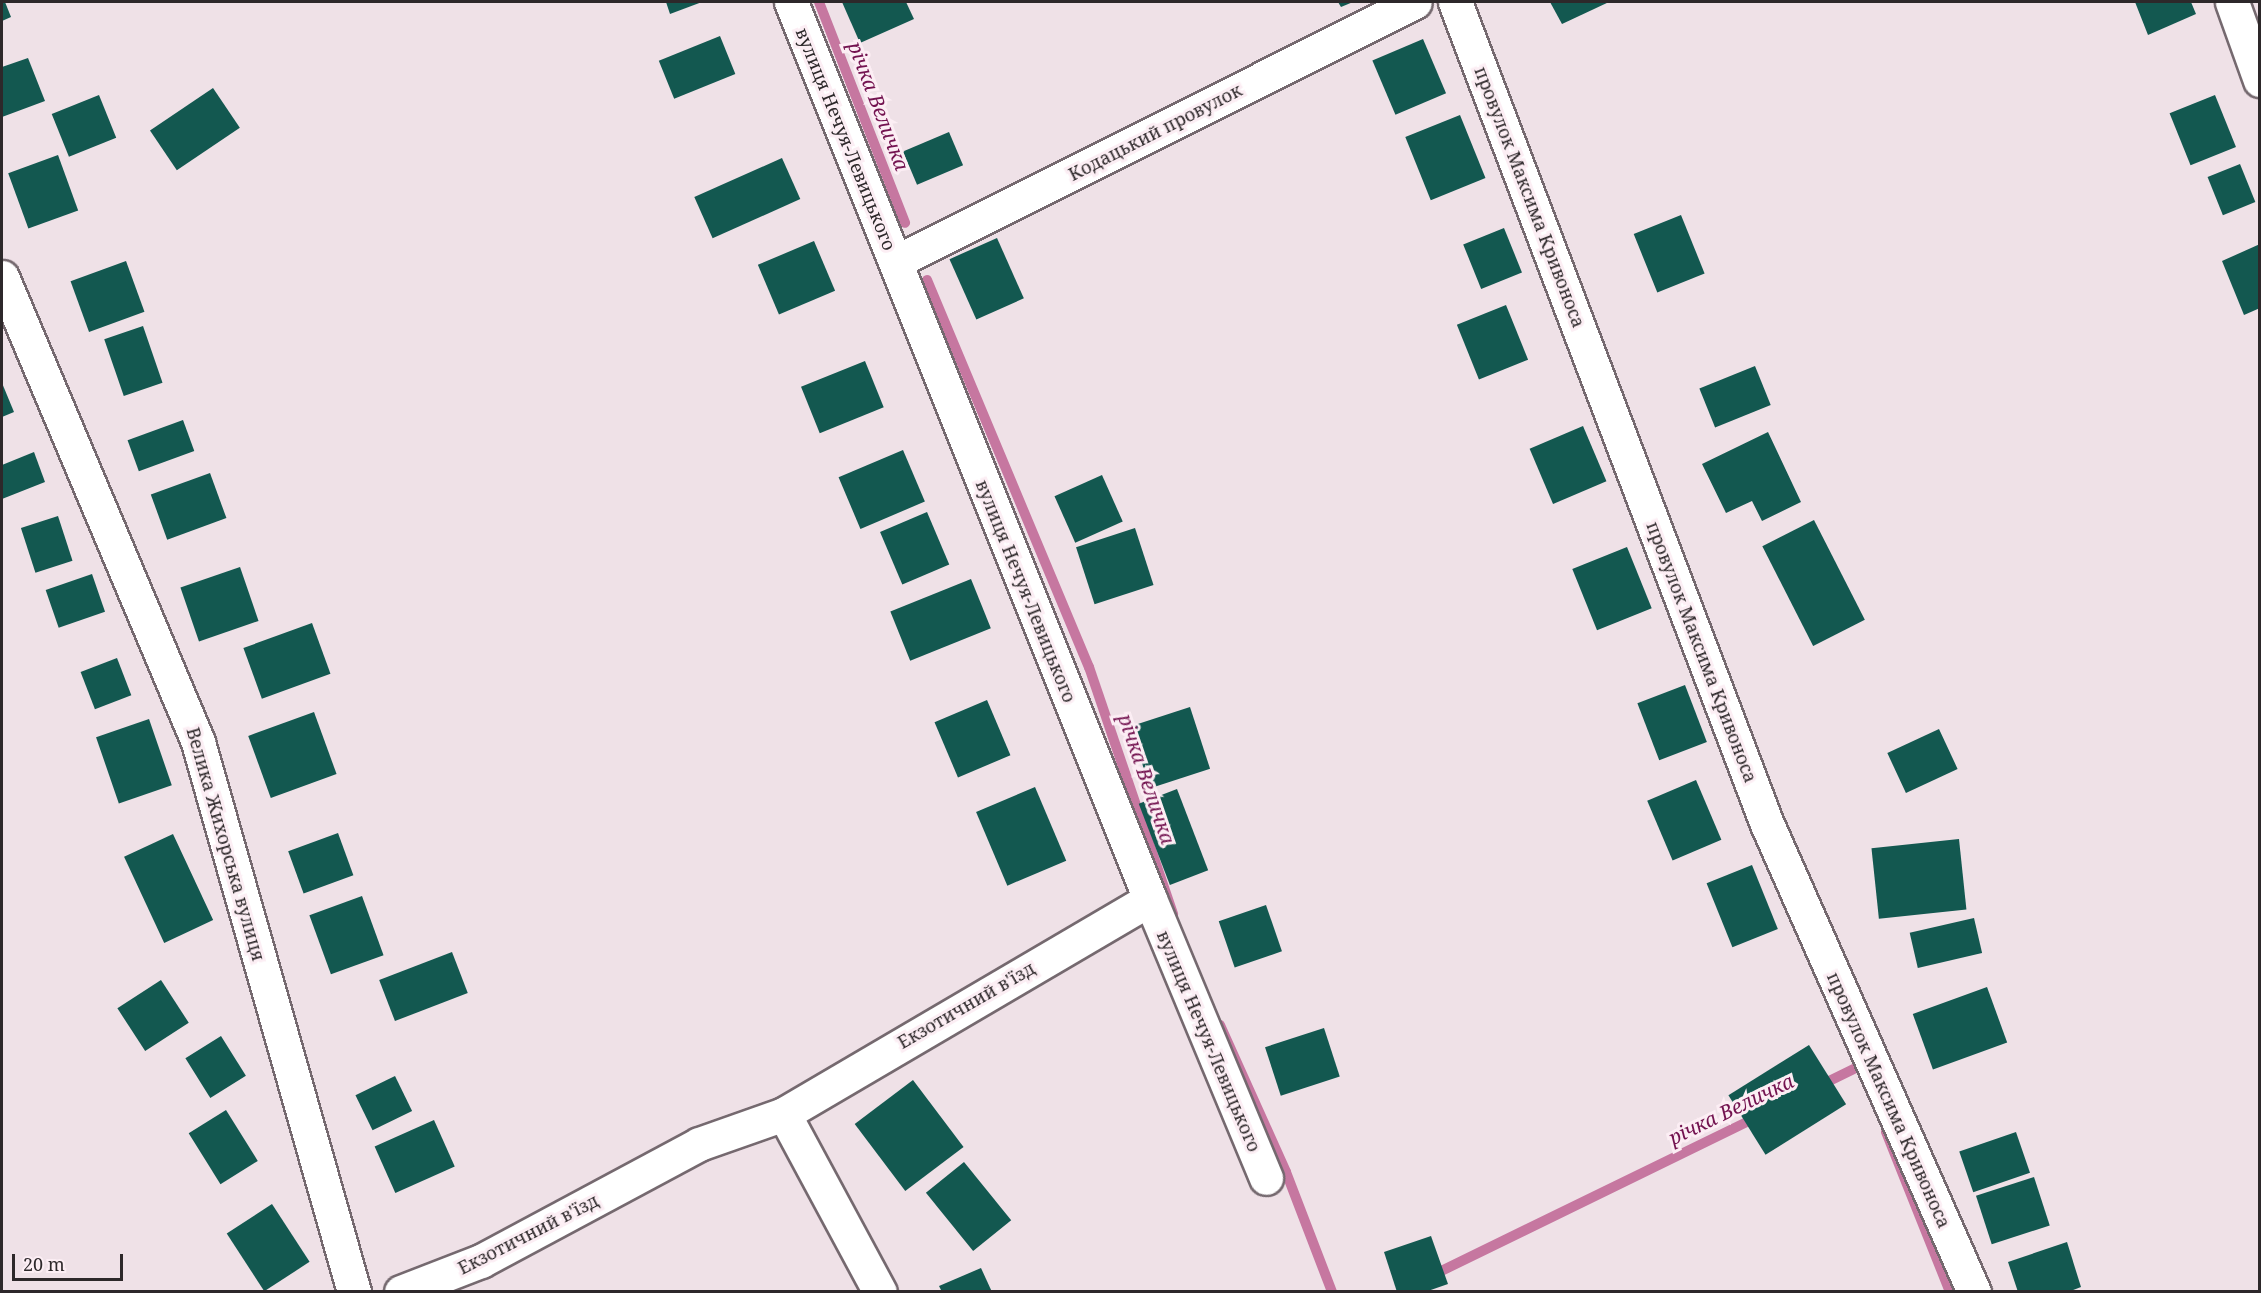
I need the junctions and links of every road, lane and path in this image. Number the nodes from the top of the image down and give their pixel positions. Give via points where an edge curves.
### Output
1 (791, 2) edge
2 (1415, 2) edge
3 (1455, 2) edge
4 (2232, 2) edge
5 (2259, 80) edge
6 (895, 262) junction
7 (2, 277) edge
8 (1150, 899) junction
9 (784, 1114) junction
10 (1266, 1178) dead end
11 (354, 1292) edge
12 (401, 1292) edge
13 (880, 1292) edge
14 (1974, 1292) edge

1 - 6 street, вулиця Нечуя-Левицького
2 - 6 street, Кодацький провулок
3 - 14 street, провулок Максима Кривоноса via 1767,824
4 - 5 street
6 - 8 street, вулиця Нечуя-Левицького
7 - 11 street, Велика Жихорська вулиця via 198,742
8 - 9 street, Екзотичний в'їзд
8 - 10 street, вулиця Нечуя-Левицького
9 - 12 street, Екзотичний в'їзд via 699,1144 481,1262
9 - 13 street

